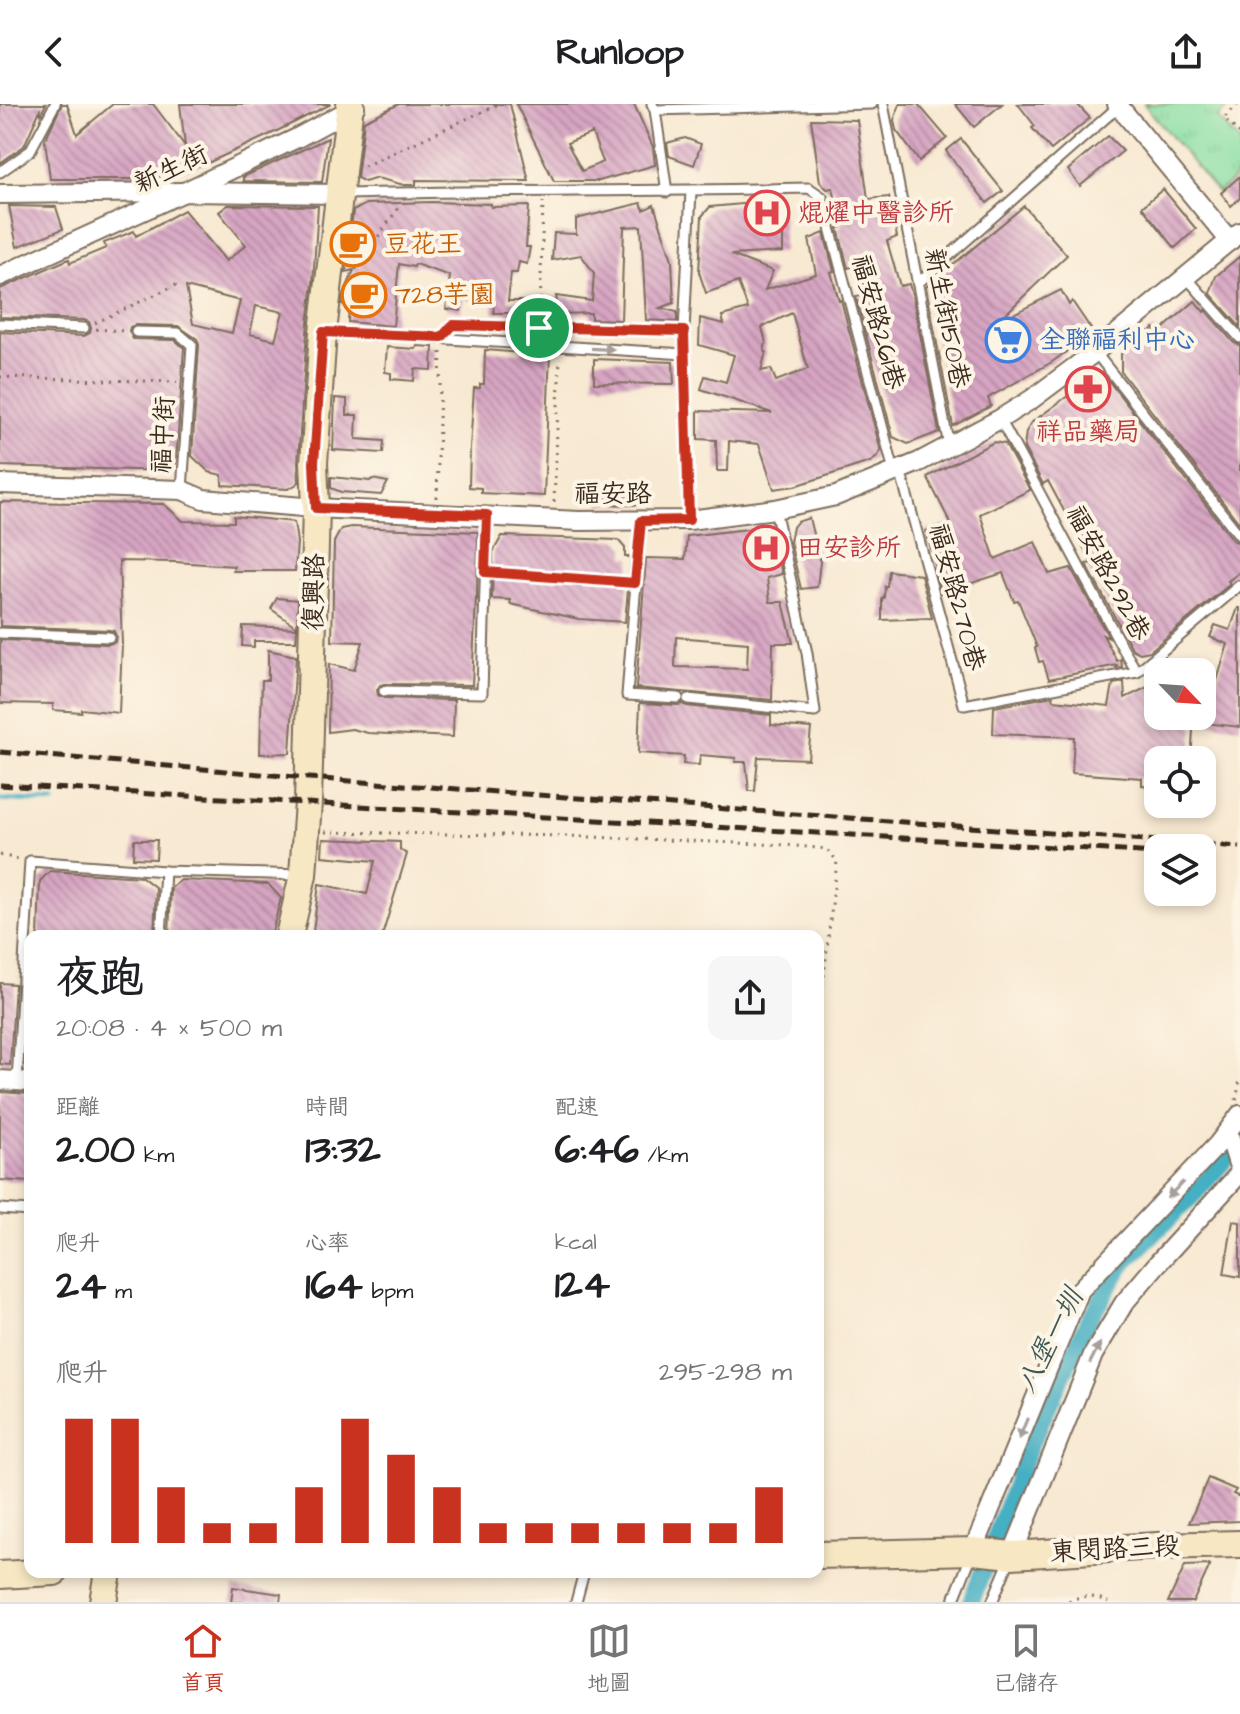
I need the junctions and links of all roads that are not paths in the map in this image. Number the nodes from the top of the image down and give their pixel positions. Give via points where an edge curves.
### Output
1 (55, 104) edge
2 (872, 104) edge
3 (883, 104) edge
4 (1118, 105) edge
5 (353, 106) edge
6 (653, 107) edge
7 (0, 172) edge
8 (339, 187) junction
9 (691, 191) junction
10 (184, 192) junction
11 (667, 192) junction
12 (0, 194) edge
13 (1235, 236) edge
14 (0, 276) edge
15 (1187, 278) junction
16 (918, 283) junction
17 (0, 324) edge
18 (84, 328) road end
19 (684, 331) junction
20 (136, 332) road end
21 (323, 332) junction
22 (442, 337) junction
23 (1240, 338) edge
24 (1095, 352) junction
25 (685, 354) junction
26 (1000, 419) junction
27 (949, 446) junction
28 (897, 470) junction
29 (0, 484) edge
30 (182, 490) junction
31 (316, 508) junction
32 (775, 509) junction
33 (487, 515) junction
34 (689, 520) junction
35 (641, 521) junction
36 (1240, 536) edge
37 (1240, 585) edge
38 (0, 633) edge
39 (109, 637) dead end
40 (1137, 672) junction
41 (384, 691) dead end
42 (165, 871) junction
43 (303, 875) junction
44 (26, 930) edge
45 (161, 930) edge
46 (290, 930) edge
47 (24, 955) edge
48 (16, 1081) edge
49 (1240, 1115) edge
50 (1228, 1132) junction
51 (1240, 1171) edge
52 (0, 1209) edge
53 (24, 1211) edge
54 (1240, 1544) edge
55 (991, 1553) junction
56 (824, 1555) edge
57 (24, 1574) edge
58 (0, 1575) edge
59 (107, 1578) edge
60 (582, 1578) edge
61 (103, 1602) edge
62 (576, 1602) edge
63 (953, 1602) edge
64 (992, 1602) edge

1 - 7 lane via 30,151
2 - 6 lane
3 - 16 lane, 新生街150巷
4 - 13 street
4 - 16 lane
5 - 8 street, 復興路
5 - 10 street, 新生街
6 - 11 lane
8 - 10 street
8 - 11 lane, 福安路261巷 via 409,193
8 - 21 street, 復興路
9 - 11 lane, 福安路261巷
9 - 19 lane
9 - 28 lane, 福安路261巷 via 809,188 822,197
10 - 12 street
10 - 14 street, 新生街
13 - 15 street, 福安路
15 - 23 lane
15 - 24 street, 福安路
16 - 27 lane, 新生街150巷
17 - 18 lane
19 - 22 lane via 453,325
19 - 25 lane
20 - 30 lane, 福中街 via 178,333 192,345
21 - 22 lane
21 - 31 street, 復興路
22 -> 25 lane
24 - 26 street, 福安路
24 - 36 lane
25 - 34 lane
26 - 27 street, 福安路
26 - 40 lane, 福安路292巷
27 - 28 street, 福安路
28 - 32 street, 福安路 via 836,496
28 - 40 lane, 福安路270巷 via 964,705
29 - 30 street, 福安路
30 - 31 street, 福安路 via 203,499
31 - 33 street, 福安路
31 - 43 street, 復興路
32 - 34 street, 福安路
32 - 35 lane via 815,712 627,695
33 - 35 street, 福安路
33 - 41 lane via 482,693
34 - 35 street, 福安路
37 - 40 lane, 福安路292巷
38 - 39 lane
42 - 43 lane
42 - 44 lane via 30,861
42 - 45 lane
43 - 46 street, 復興路
47 - 48 lane
49 - 50 street
50 - 51 street
50 -> 55 street via 1080,1290
55 -> 51 street via 1124,1303
52 - 53 lane
54 - 55 street, 東閔路三段
55 - 56 street, 東閔路三段
55 - 63 lane
55 - 64 lane
57 - 58 street
59 - 61 street
60 - 62 lane

